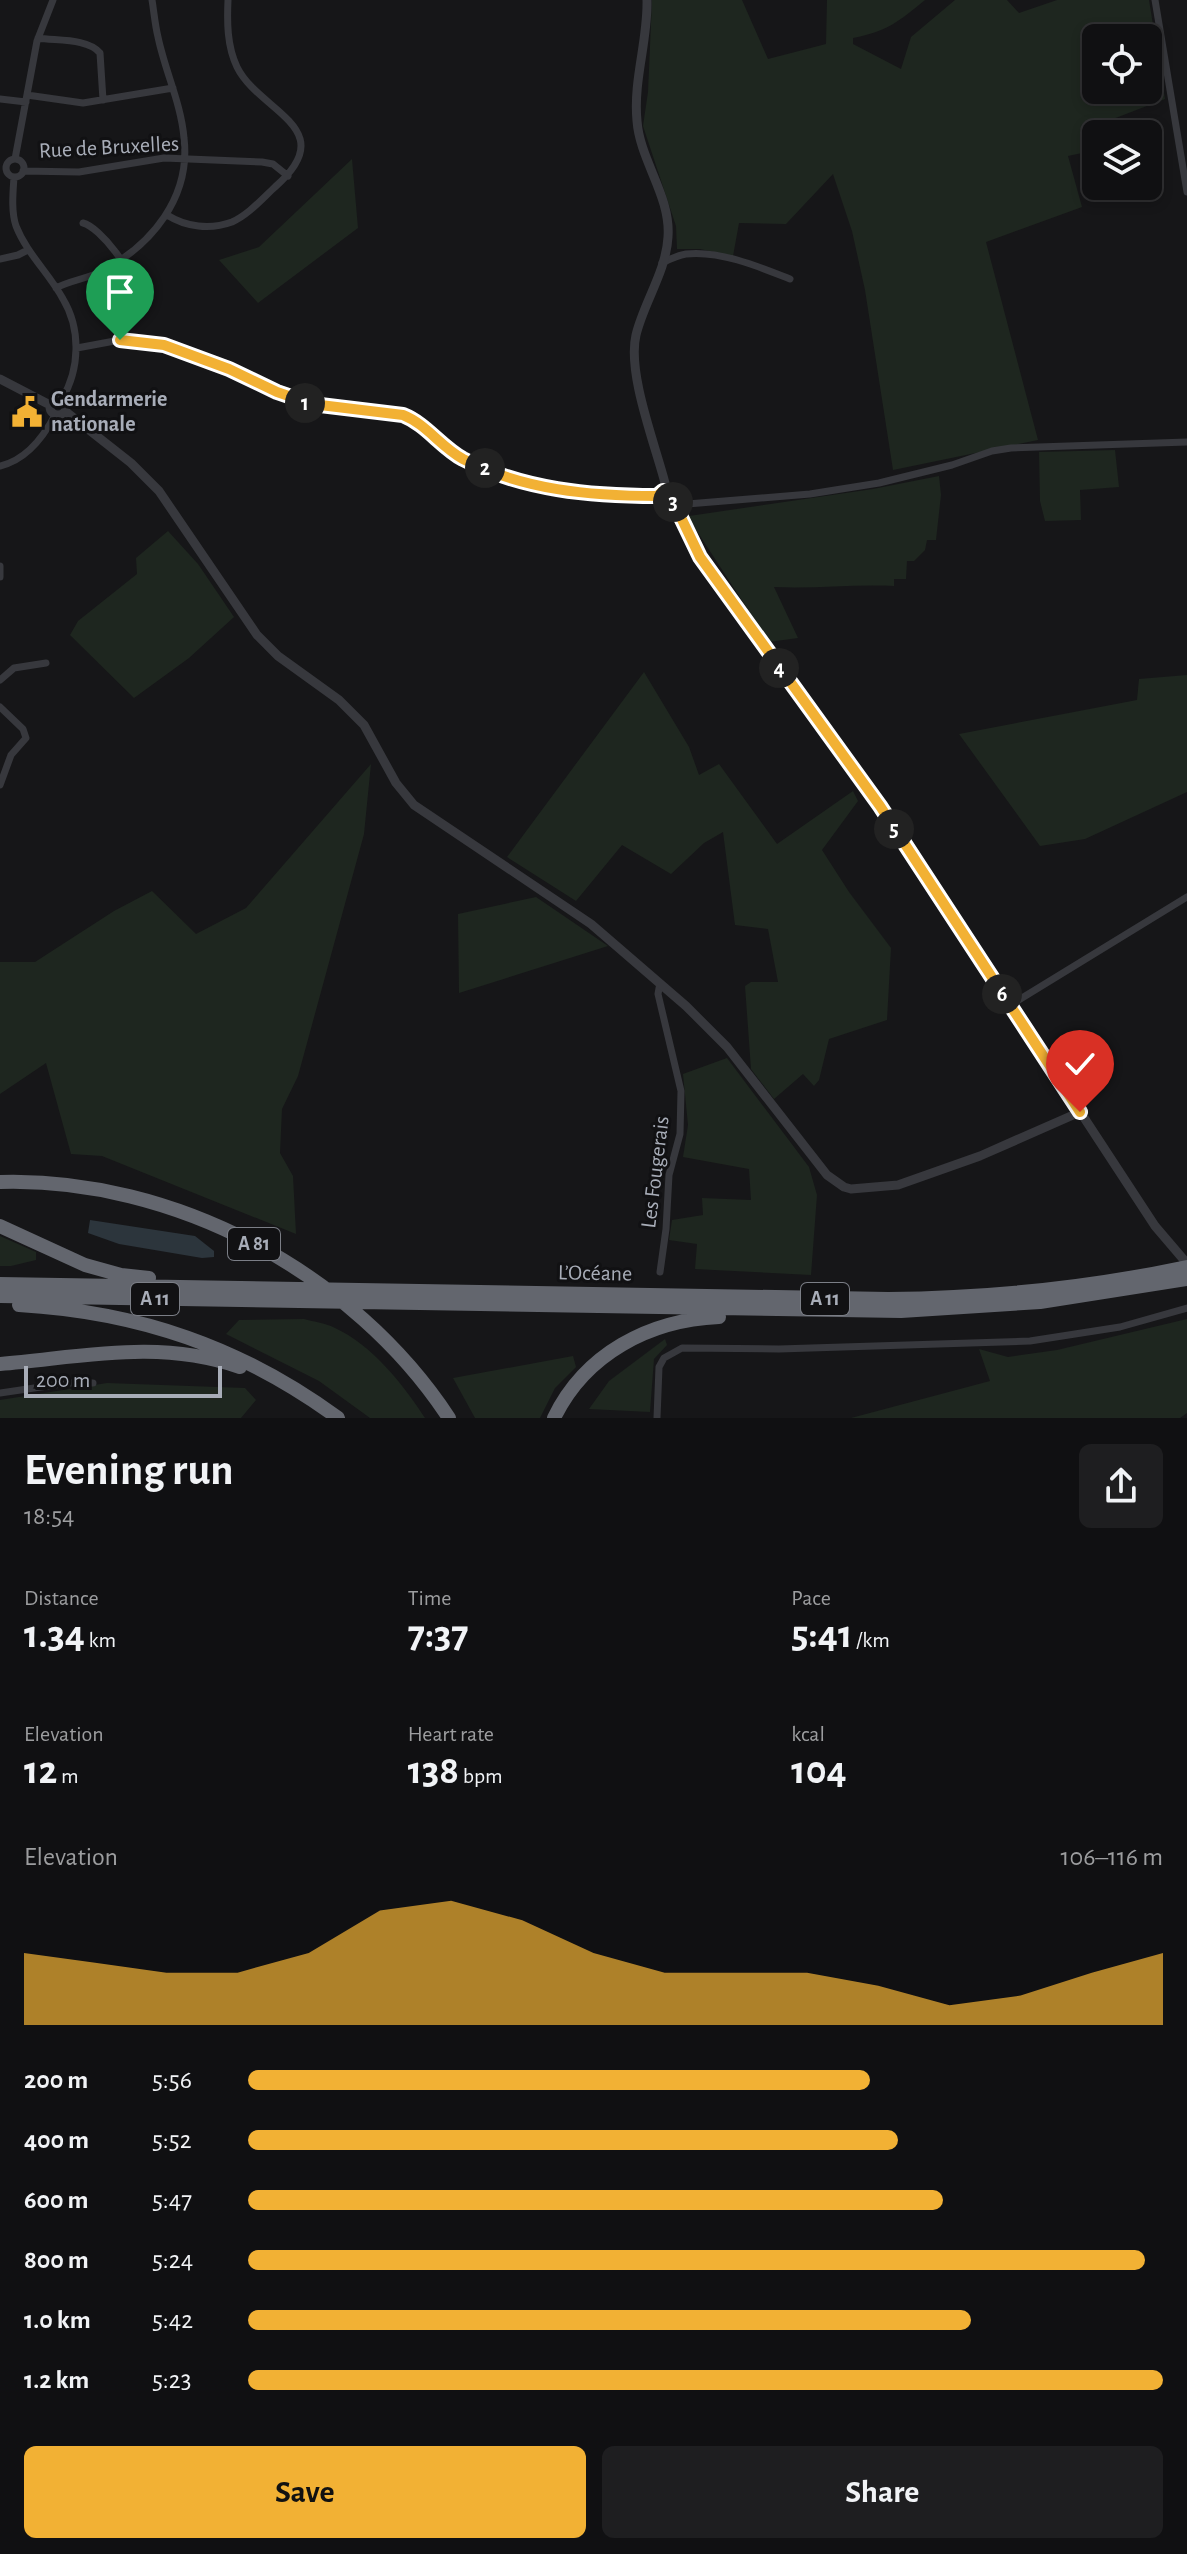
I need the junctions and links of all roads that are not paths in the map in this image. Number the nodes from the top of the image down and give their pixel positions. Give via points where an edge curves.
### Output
1 (53, 0) edge
2 (152, 0) edge
3 (228, 0) edge
4 (647, 0) edge
5 (1155, 0) edge
6 (38, 38) junction
7 (173, 88) junction
8 (0, 99) edge
9 (26, 99) junction
10 (103, 100) junction
11 (15, 159) junction
12 (184, 160) junction
13 (3, 166) edge
14 (23, 171) junction
15 (288, 176) junction
16 (14, 177) junction
17 (1187, 192) edge
18 (167, 215) junction
19 (83, 223) dead end
20 (28, 250) junction
21 (0, 259) edge
22 (120, 259) junction
23 (662, 263) junction
24 (790, 279) dead end
25 (56, 288) junction
26 (134, 291) dead end
27 (77, 348) junction
28 (0, 379) edge
29 (62, 399) joint
30 (56, 410) junction
31 (1187, 442) edge
32 (0, 466) edge
33 (663, 491) junction
34 (675, 505) junction
35 (0, 566) edge
36 (0, 577) edge
37 (46, 663) dead end
38 (0, 680) edge
39 (0, 707) edge
40 (0, 785) edge
41 (1187, 897) edge
42 (660, 983) junction
43 (1009, 1006) junction
44 (1080, 1112) junction
45 (0, 1182) edge
46 (0, 1226) edge
47 (1185, 1264) edge
48 (660, 1272) dead end
49 (1187, 1279) edge
50 (0, 1284) edge
51 (239, 1288) junction
52 (0, 1296) edge
53 (310, 1296) junction
54 (380, 1297) junction
55 (0, 1304) edge
56 (1187, 1308) edge
57 (765, 1310) junction
58 (0, 1364) edge
59 (93, 1383) dead end
60 (0, 1393) edge
61 (323, 1407) junction
62 (338, 1418) edge
63 (449, 1418) edge
64 (554, 1418) edge
65 (657, 1418) edge

1 - 6 street
2 - 7 street
3 - 15 street via 231,49 238,69 298,133 301,145
4 - 23 street via 637,121 668,218
5 - 17 street
6 - 9 street
6 - 10 street via 97,49
7 - 10 street
7 - 12 street
8 - 9 street
9 - 10 street
9 - 11 street
11 - 13 street
11 - 14 street via 22,162
12 - 14 street, Rue de Bruxelles via 164,158 61,173
12 - 15 street, Rue de Bruxelles via 262,162
12 - 18 street
13 - 16 street
14 - 16 street
15 - 18 street via 229,223 187,225
16 - 20 street via 13,213
18 - 22 street
19 - 22 street via 92,226
20 - 21 street
20 - 25 street
22 - 25 street via 95,275
22 - 26 street
23 - 24 street via 696,254 746,262
23 - 33 street via 634,349
25 - 27 street via 67,307
27 - 29 street
27 - 33 street via 120,340 155,343 298,401 397,413 414,420 462,459 560,491 621,496 657,496
28 - 30 street
29 - 30 street via 54,399
30 - 32 street via 42,438
30 - 42 street via 155,486 257,635 351,711 414,805 591,924
31 - 34 street via 1011,448 838,490
33 - 34 street
34 - 43 street via 700,557 880,806
35 - 36 street
37 - 38 street via 14,668
39 - 40 street via 26,738 11,755
41 - 43 street
42 - 44 street via 727,1047 827,1175 851,1189 898,1185
42 - 48 street, Les Fougerais via 658,994 681,1091
43 - 44 street
44 - 47 street
45 - 63 highway, A 81 via 130,1197 201,1220 277,1256 386,1341
46 - 51 highway via 96,1269
47 - 54 highway, L’Océane / A 11 via 1055,1289 913,1299
49 - 57 highway, L’Océane / A 11 via 977,1308
50 - 51 highway, L’Océane / A 11
51 - 53 highway, L’Océane / A 11
52 - 53 highway, L’Océane / A 11
53 - 54 highway, L’Océane / A 11
54 - 57 highway, L’Océane / A 11
55 - 61 highway via 108,1315 168,1330 258,1366
56 - 65 street via 1120,1327 1030,1341 682,1348 659,1367
57 - 64 highway via 645,1332 586,1371
58 - 61 highway via 118,1351 174,1351 245,1368
59 - 60 street
61 - 62 highway

